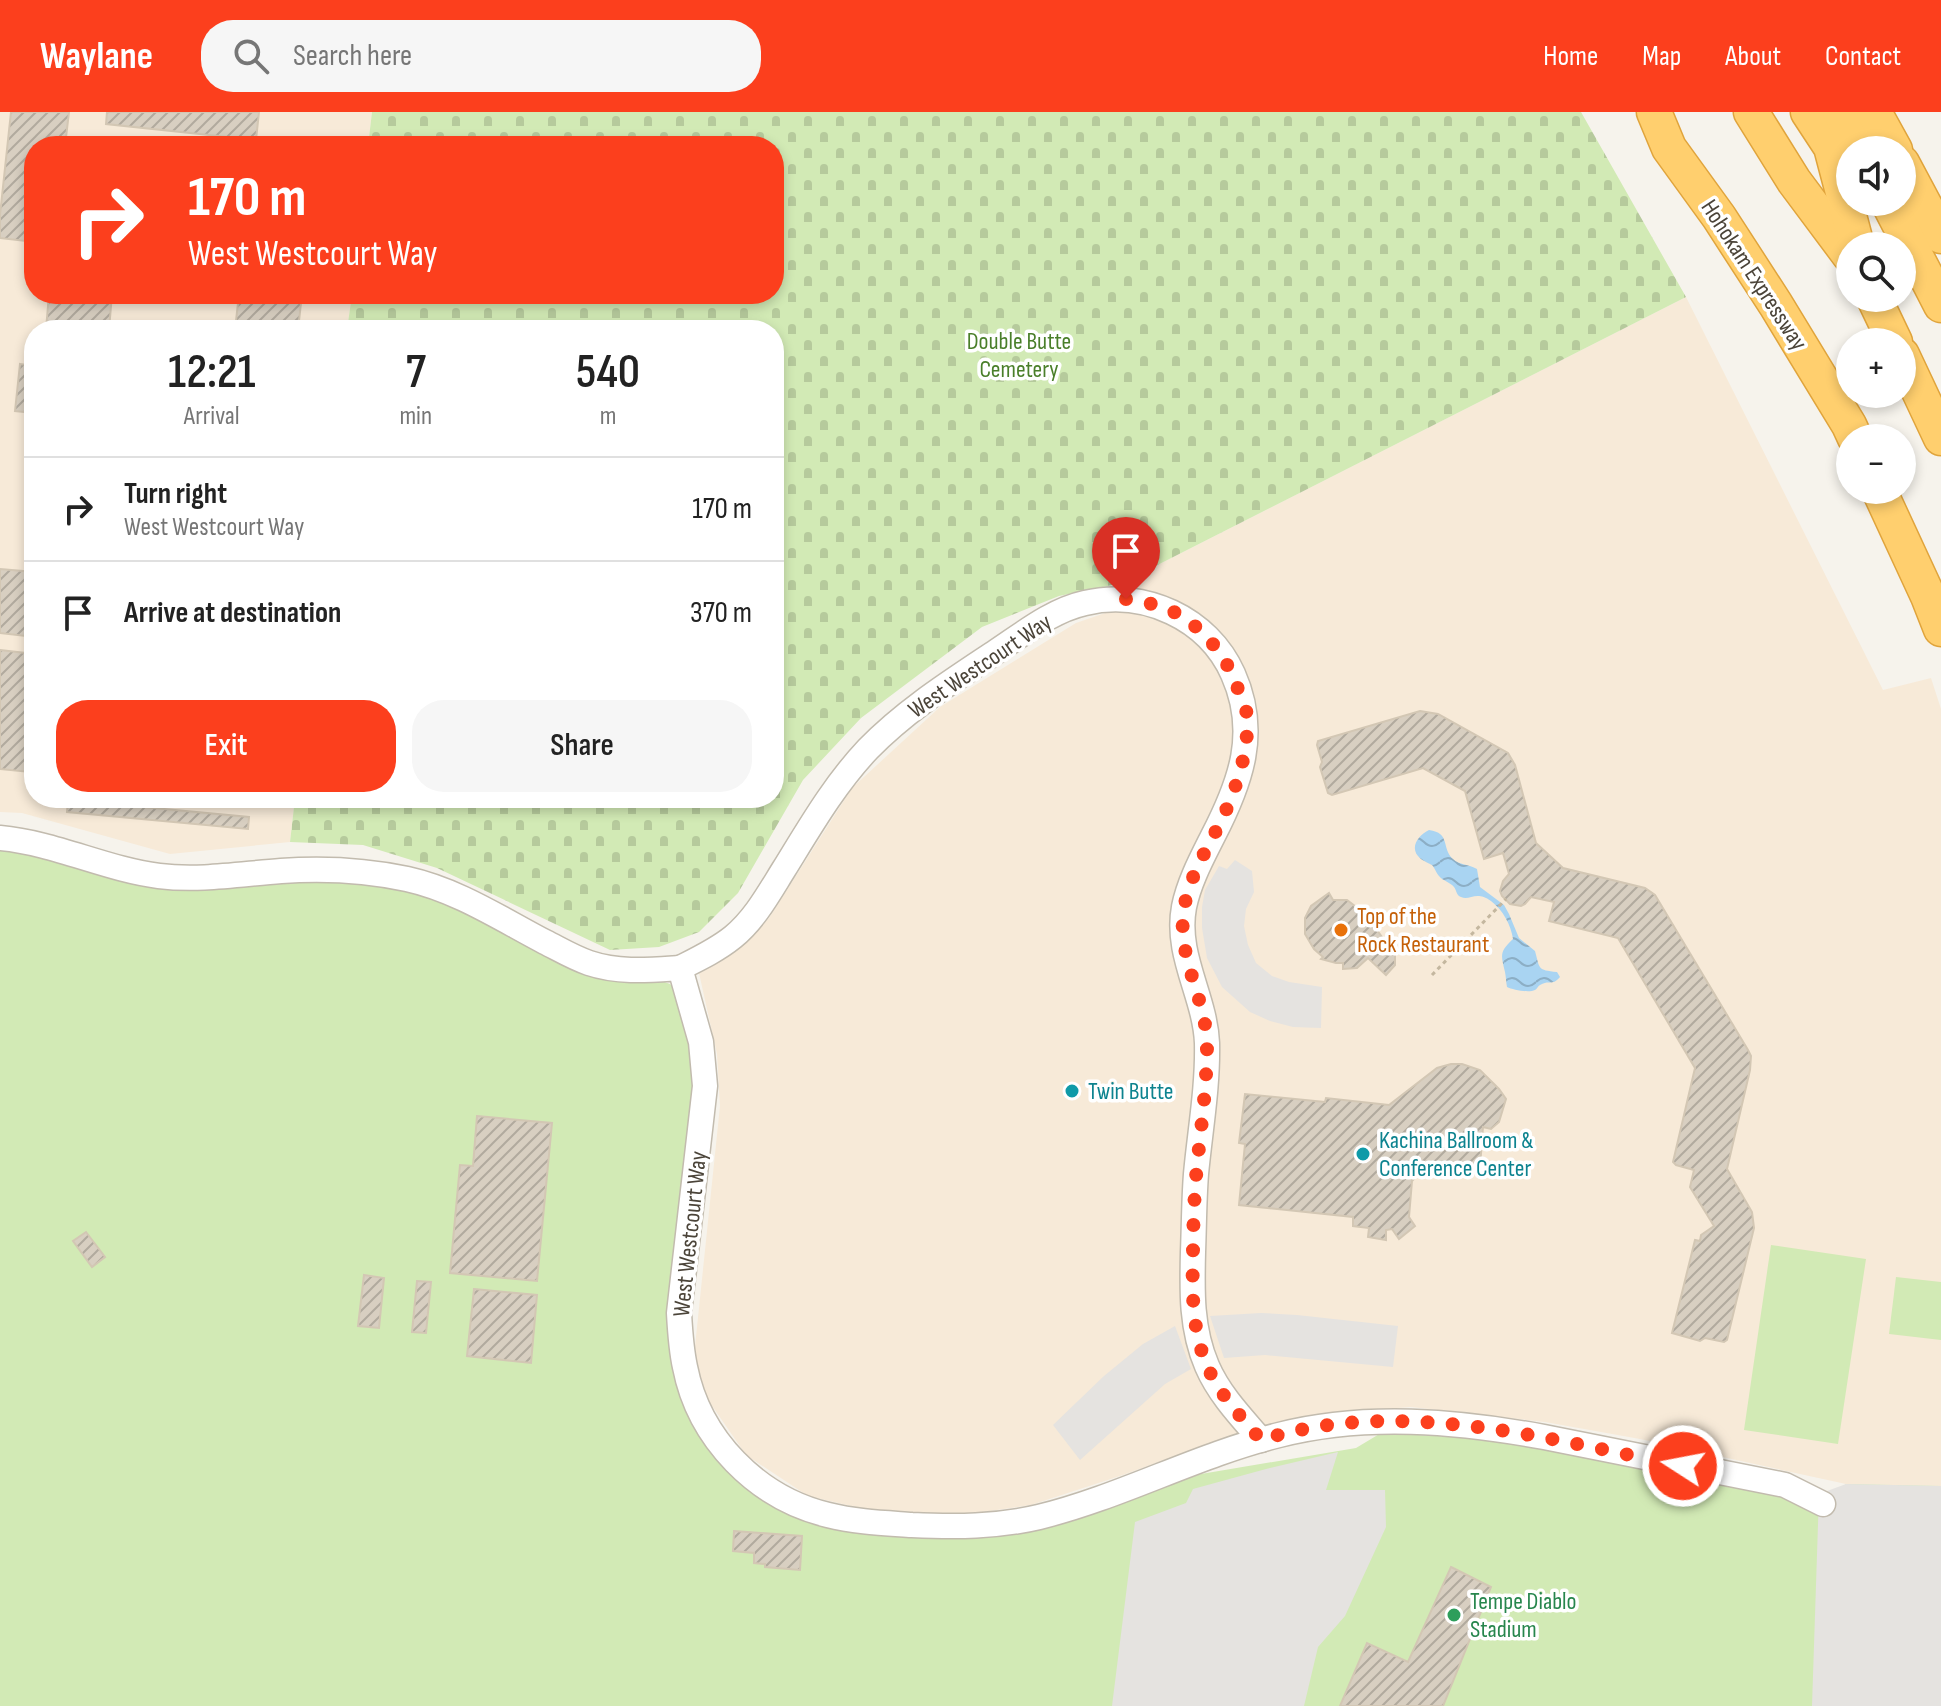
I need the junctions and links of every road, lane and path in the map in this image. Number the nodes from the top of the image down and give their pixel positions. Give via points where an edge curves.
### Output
1 (1640, 112) edge
2 (1654, 112) edge
3 (1751, 112) edge
4 (1808, 112) edge
5 (1840, 112) edge
6 (1874, 112) edge
7 (1853, 136) edge
8 (1887, 136) edge
9 (1669, 148) junction
10 (1916, 189) edge
11 (1895, 216) edge
12 (1853, 232) edge
13 (1941, 236) edge
14 (1836, 237) edge
15 (1941, 305) edge
16 (1916, 385) edge
17 (1848, 424) edge
18 (1941, 438) edge
19 (1885, 504) edge
20 (1941, 629) edge
21 (0, 838) edge
22 (1506, 899) dead end
23 (680, 968) junction
24 (1432, 975) dead end
25 (1261, 1440) junction
26 (1823, 1504) dead end

1 - 9 highway
2 - 9 highway, Hohokam Expressway
3 - 14 highway
4 - 12 highway via 1831,147
5 - 7 highway
6 - 8 highway
9 - 17 highway, Hohokam Expressway via 1719,217
10 - 13 highway
11 - 15 highway
16 - 18 highway
19 - 20 highway
21 - 23 street, West Westcourt Way via 158,876 325,870 385,875 464,899 588,963 626,970
22 - 24 path
23 - 25 street, West Westcourt Way via 701,1042 705,1086 680,1338 700,1413 717,1441 749,1475 799,1505 840,1518 994,1525 1076,1506
23 - 25 street, West Westcourt Way via 741,929 762,905 846,773 934,692 1036,624 1084,603 1151,603 1193,624 1226,660 1247,714 1238,778 1190,887 1182,928 1207,1044 1192,1294 1197,1340 1207,1367
25 - 26 street, West Westcourt Way via 1378,1421 1508,1430 1785,1485

